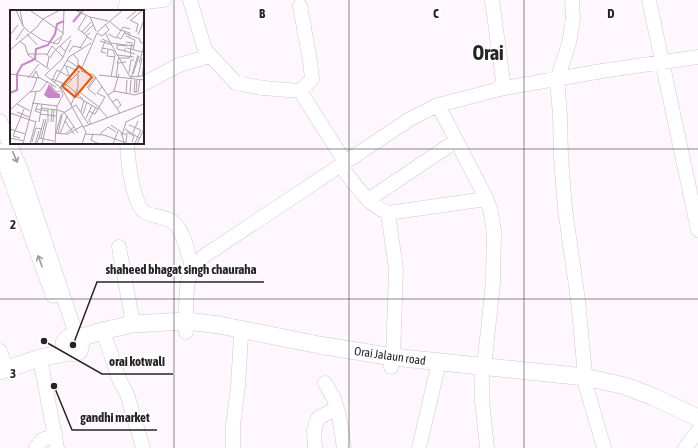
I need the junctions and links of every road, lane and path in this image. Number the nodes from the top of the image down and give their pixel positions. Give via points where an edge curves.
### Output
1 (164, 0) edge
2 (190, 0) edge
3 (492, 0) edge
4 (572, 0) edge
5 (649, 0) edge
6 (300, 6) dead end
7 (126, 10) edge
8 (210, 56) junction
9 (698, 57) edge
10 (662, 63) junction
11 (557, 80) junction
12 (144, 83) edge
13 (504, 88) junction
14 (300, 91) junction
15 (438, 105) junction
16 (0, 121) edge
17 (456, 141) junction
18 (127, 144) edge
19 (0, 151) edge
20 (342, 164) junction
21 (486, 199) junction
22 (368, 200) junction
23 (388, 213) junction
24 (698, 230) edge
25 (119, 247) dead end
26 (193, 271) junction
27 (133, 324) junction
28 (186, 327) junction
29 (241, 337) junction
30 (106, 340) junction
31 (73, 342) junction
32 (318, 350) junction
33 (40, 358) junction
34 (1, 361) edge
35 (392, 362) junction
36 (438, 368) junction
37 (483, 373) junction
38 (586, 382) junction
39 (325, 383) dead end
40 (337, 408) junction
41 (698, 418) edge
42 (698, 427) edge
43 (698, 431) edge
44 (56, 442) edge
45 (36, 448) edge
46 (143, 448) edge
47 (233, 448) edge
48 (315, 448) edge
49 (344, 448) edge
50 (418, 448) edge
51 (487, 448) edge
52 (604, 448) edge
53 (685, 448) edge

1 - 7 street via 126,4
2 - 8 street via 205,50
3 - 13 street
4 - 11 street via 574,19
5 - 10 street
6 - 14 street via 312,79
8 - 12 street via 179,65
8 - 14 street via 236,83
9 - 10 street
10 - 11 street
10 - 24 street
11 - 13 street
11 - 38 street via 560,157
13 - 15 street
14 - 20 street
15 - 17 street
15 - 20 street
16 -> 31 street via 21,170
17 - 21 street
17 - 22 street
18 - 26 street via 133,187 141,208 147,213 176,224 182,234
31 -> 19 street
20 - 22 street
20 - 26 street via 204,256
21 - 23 street
21 - 37 street via 494,232 493,283
22 - 23 street via 378,209
23 - 35 street via 396,269
25 - 27 street
26 - 28 street via 187,289
27 - 28 main road, Orai Jalaun road
27 - 31 main road, Orai Jalaun road via 106,330
28 - 29 main road, Orai Jalaun road
28 - 30 main road, Orai Jalaun road
28 - 32 main road, Orai Jalaun road via 219,325
29 - 32 main road, Orai Jalaun road
29 - 47 street via 232,426
30 - 31 main road, Orai Jalaun road
30 - 46 street via 119,379 128,394
31 - 33 main road
31 - 34 main road, Orai Jalaun road
32 - 35 main road, Orai Jalaun road via 351,361
33 - 34 main road
33 - 44 street
35 - 36 main road, Orai Jalaun road
36 - 37 main road, Orai Jalaun road
36 - 50 street
37 - 38 main road, Orai Jalaun road
37 - 51 street via 482,400
38 - 41 main road, Orai Jalaun road via 625,386
38 - 42 main road, Orai Jalaun road via 652,405
38 - 52 street
39 - 40 street
40 - 48 street via 318,418 314,430
40 - 49 street
43 - 53 street
44 - 45 street via 42,440

